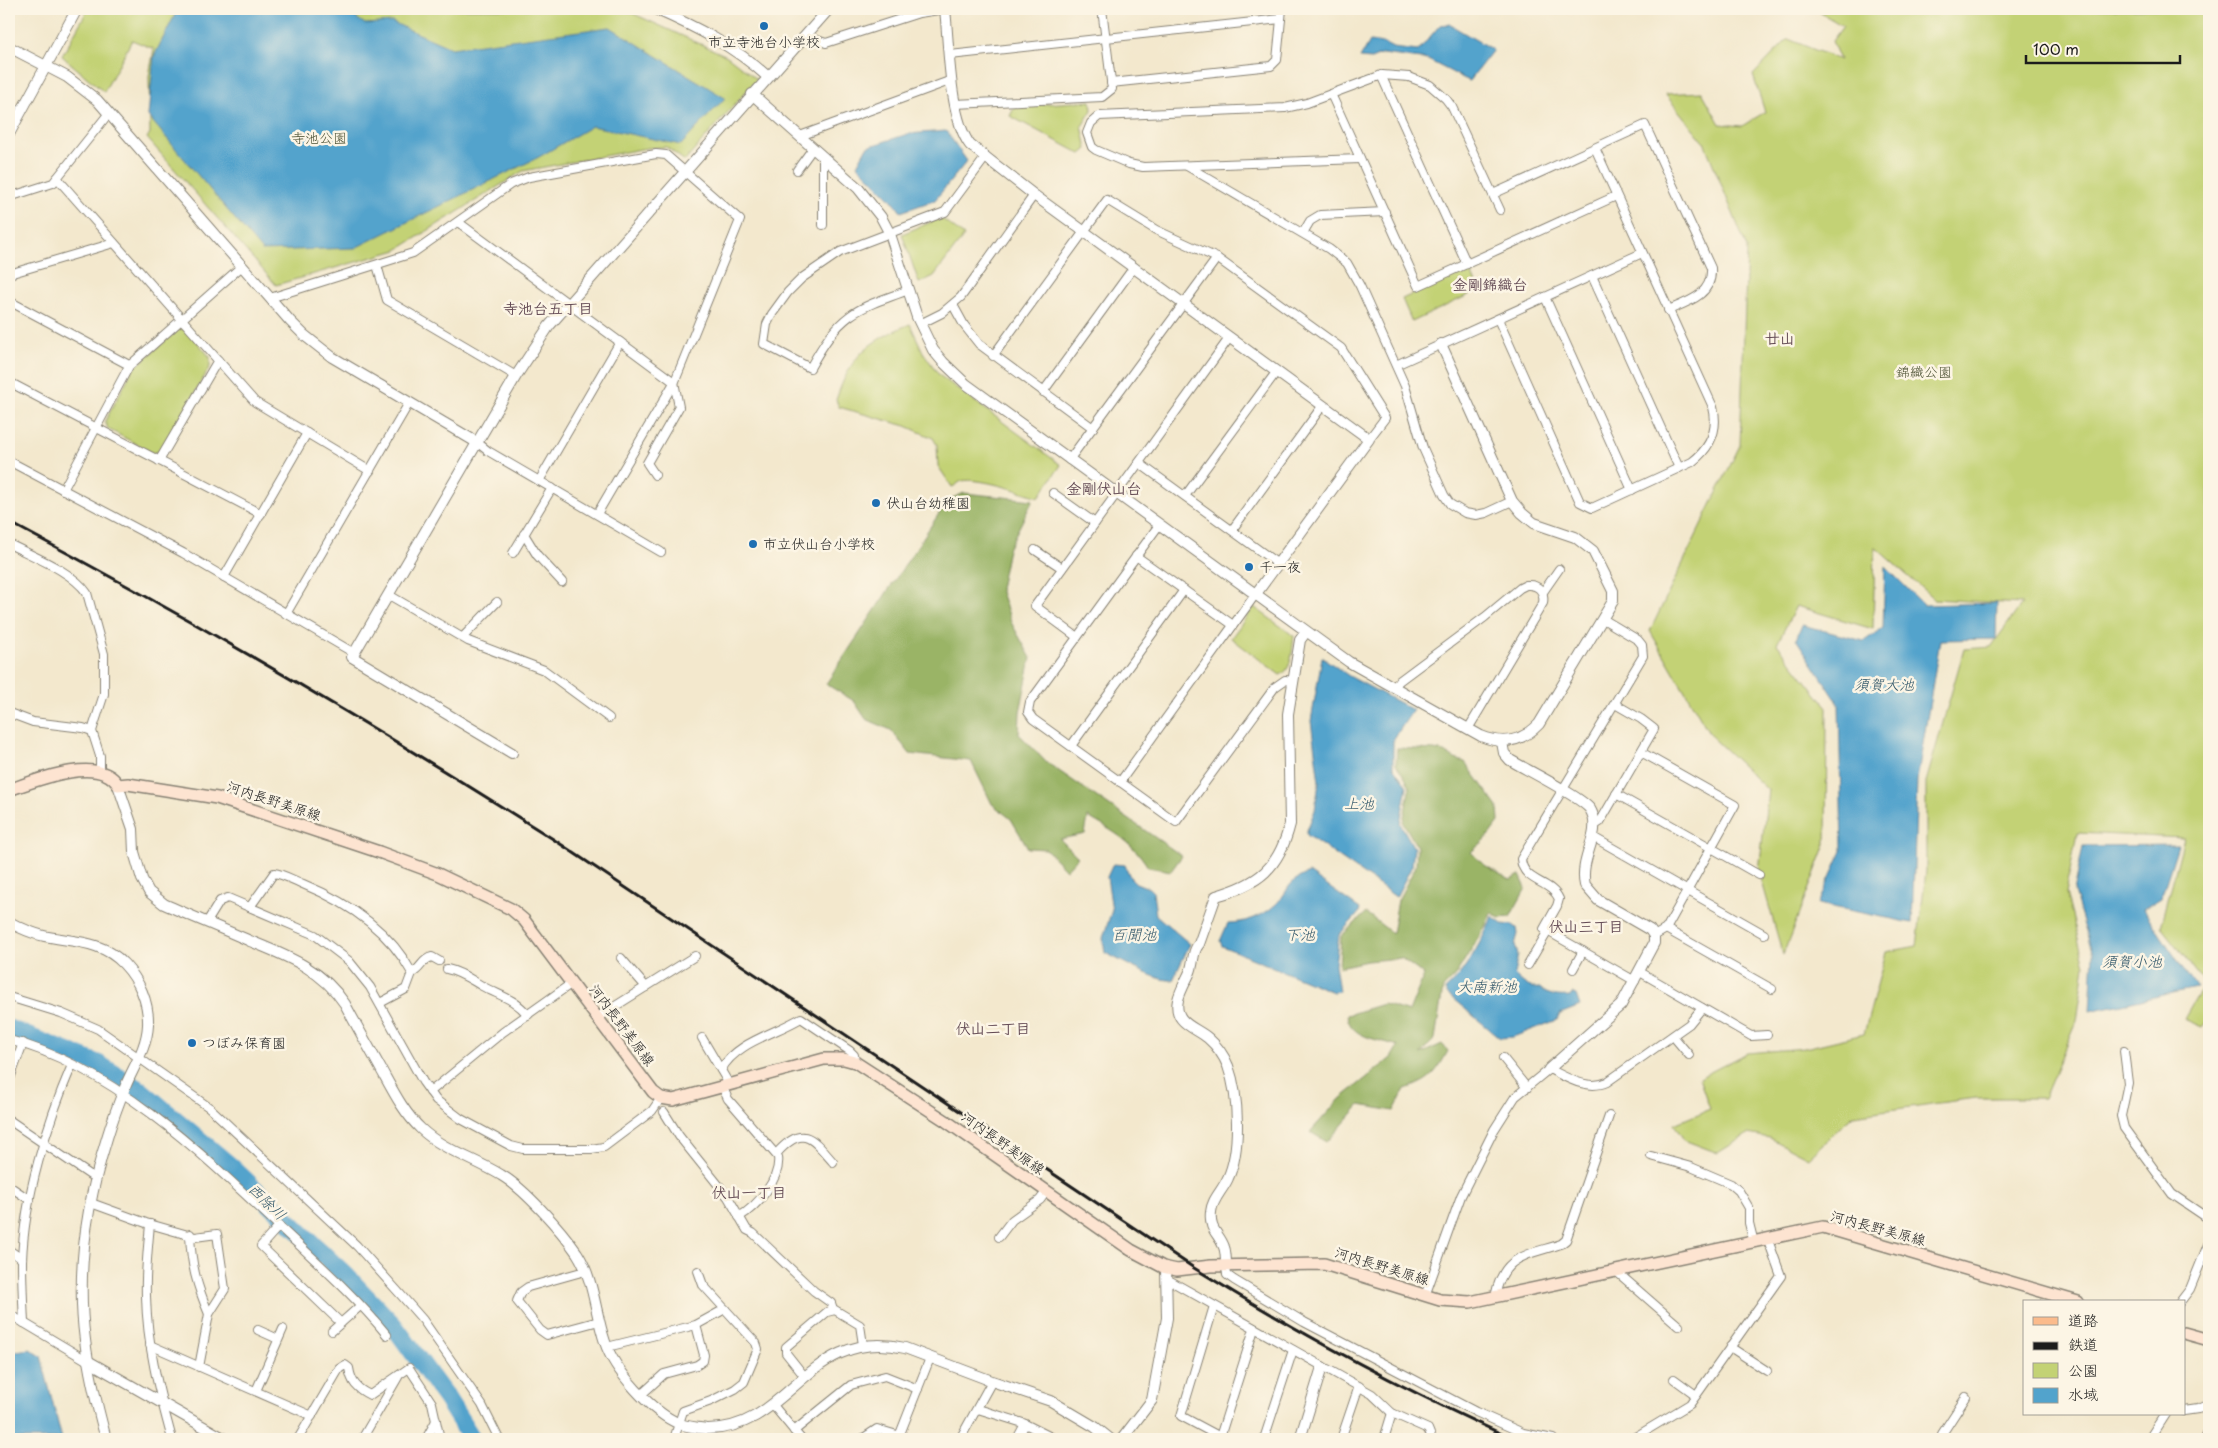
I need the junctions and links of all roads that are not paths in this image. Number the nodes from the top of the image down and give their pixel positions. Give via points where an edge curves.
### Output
1 (77, 9) edge
2 (655, 9) edge
3 (828, 9) edge
4 (946, 9) edge
5 (1102, 9) edge
6 (1282, 9) edge
7 (1281, 19) junction
8 (805, 36) junction
9 (1106, 38) junction
10 (9, 47) edge
11 (950, 55) junction
12 (46, 66) junction
13 (1381, 75) junction
14 (768, 77) junction
15 (952, 80) junction
16 (1111, 83) junction
17 (752, 94) junction
18 (1330, 94) junction
19 (955, 104) junction
20 (109, 113) junction
21 (9, 134) edge
22 (800, 136) junction
23 (813, 148) junction
24 (1595, 148) junction
25 (824, 157) junction
26 (985, 158) junction
27 (1360, 159) junction
28 (1216, 165) junction
29 (1186, 166) junction
30 (797, 170) dead end
31 (684, 171) junction
32 (57, 178) junction
33 (1214, 181) junction
34 (1493, 194) junction
35 (1034, 195) junction
36 (1616, 196) junction
37 (9, 197) edge
38 (1500, 210) dead end
39 (1384, 212) junction
40 (458, 222) junction
41 (823, 224) dead end
42 (1084, 231) junction
43 (889, 233) junction
44 (1303, 233) junction
45 (114, 243) junction
46 (1642, 253) junction
47 (1217, 258) junction
48 (1467, 264) junction
49 (377, 265) junction
50 (242, 266) junction
51 (1134, 267) junction
52 (9, 274) edge
53 (1592, 276) junction
54 (909, 290) junction
55 (1545, 297) junction
56 (270, 298) junction
57 (9, 302) edge
58 (568, 303) junction
59 (1184, 303) junction
60 (953, 305) junction
61 (1668, 310) junction
62 (1498, 318) junction
63 (182, 319) junction
64 (920, 324) junction
65 (1230, 337) junction
66 (620, 342) junction
67 (1441, 344) junction
68 (993, 356) junction
69 (218, 360) junction
70 (129, 365) junction
71 (1396, 366) junction
72 (1277, 371) junction
73 (516, 376) junction
74 (9, 382) edge
75 (674, 382) junction
76 (1043, 392) junction
77 (409, 403) junction
78 (1323, 405) junction
79 (96, 428) junction
80 (1093, 428) junction
81 (307, 433) junction
82 (1369, 439) junction
83 (478, 443) junction
84 (1069, 460) junction
85 (9, 461) edge
86 (159, 461) junction
87 (1139, 462) junction
88 (1679, 468) junction
89 (370, 471) junction
90 (655, 475) dead end
91 (539, 481) junction
92 (552, 488) junction
93 (64, 490) junction
94 (1632, 490) junction
95 (1053, 493) dead end
96 (1116, 494) junction
97 (1185, 496) junction
98 (1512, 501) junction
99 (260, 514) junction
100 (597, 514) junction
101 (1095, 523) junction
102 (1159, 525) junction
103 (1232, 530) junction
104 (524, 534) junction
105 (9, 544) edge
106 (1035, 550) dead end
107 (661, 552) dead end
108 (513, 553) dead end
109 (1136, 556) junction
110 (1278, 564) junction
111 (1062, 568) junction
112 (1559, 569) dead end
113 (224, 577) junction
114 (562, 582) dead end
115 (1184, 590) junction
116 (1543, 592) junction
117 (389, 594) junction
118 (1255, 595) junction
119 (497, 602) dead end
120 (286, 614) junction
121 (1603, 619) junction
122 (1233, 625) junction
123 (1306, 632) junction
124 (462, 637) junction
125 (1077, 637) junction
126 (354, 654) junction
127 (1294, 681) junction
128 (1394, 688) junction
129 (1615, 704) junction
130 (9, 713) edge
131 (608, 718) dead end
132 (1468, 729) junction
133 (92, 731) junction
134 (1502, 742) junction
135 (1071, 746) junction
136 (1641, 752) junction
137 (512, 753) dead end
138 (100, 771) junction
139 (1120, 782) junction
140 (118, 785) junction
141 (9, 790) edge
142 (1562, 790) junction
143 (1616, 794) junction
144 (1595, 825) junction
145 (1592, 837) junction
146 (1711, 848) junction
147 (1759, 875) dead end
148 (1686, 891) junction
149 (250, 907) junction
150 (9, 922) edge
151 (207, 922) junction
152 (1666, 929) junction
153 (1548, 931) junction
154 (1764, 934) dead end
155 (1654, 936) junction
156 (1583, 951) junction
157 (696, 956) dead end
158 (621, 958) dead end
159 (439, 961) dead end
160 (1528, 965) dead end
161 (447, 969) dead end
162 (1573, 969) dead end
163 (412, 973) junction
164 (1638, 976) junction
165 (572, 983) junction
166 (646, 987) junction
167 (1772, 989) dead end
168 (9, 997) edge
169 (380, 1003) junction
170 (1702, 1008) junction
171 (528, 1014) junction
172 (598, 1017) junction
173 (1767, 1035) dead end
174 (1673, 1036) junction
175 (702, 1038) dead end
176 (9, 1040) edge
177 (23, 1044) junction
178 (2124, 1051) dead end
179 (1689, 1055) dead end
180 (138, 1058) junction
181 (1503, 1058) dead end
182 (855, 1062) junction
183 (72, 1065) junction
184 (1549, 1069) junction
185 (721, 1070) junction
186 (9, 1080) edge
187 (725, 1085) junction
188 (1528, 1088) junction
189 (123, 1092) junction
190 (430, 1092) junction
191 (661, 1098) junction
192 (664, 1112) dead end
193 (1609, 1116) dead end
194 (9, 1120) edge
195 (43, 1143) junction
196 (777, 1153) junction
197 (1652, 1156) dead end
198 (833, 1162) dead end
199 (96, 1179) junction
200 (9, 1186) edge
201 (1046, 1192) junction
202 (30, 1200) junction
203 (91, 1204) junction
204 (739, 1216) junction
205 (2209, 1220) edge
206 (150, 1224) junction
207 (279, 1226) junction
208 (190, 1234) junction
209 (999, 1237) dead end
210 (1768, 1240) junction
211 (2209, 1242) edge
212 (1754, 1243) junction
213 (9, 1250) edge
214 (22, 1260) junction
215 (1226, 1266) junction
216 (586, 1271) junction
217 (698, 1271) dead end
218 (1617, 1272) junction
219 (1167, 1274) junction
220 (1425, 1296) junction
221 (1494, 1297) junction
222 (2071, 1300) edge
223 (2182, 1300) edge
224 (360, 1306) junction
225 (1214, 1306) junction
226 (725, 1309) junction
227 (833, 1309) junction
228 (9, 1314) edge
229 (209, 1314) junction
230 (600, 1321) junction
231 (24, 1323) junction
232 (341, 1323) junction
233 (696, 1325) junction
234 (1680, 1326) dead end
235 (283, 1329) dead end
236 (1254, 1329) junction
237 (258, 1330) dead end
238 (332, 1331) dead end
239 (2186, 1333) edge
240 (387, 1335) dead end
241 (278, 1338) junction
242 (2209, 1340) edge
243 (150, 1345) junction
244 (863, 1345) junction
245 (607, 1347) junction
246 (1730, 1347) junction
247 (1293, 1350) junction
248 (930, 1358) junction
249 (88, 1361) junction
250 (200, 1367) junction
251 (1322, 1367) junction
252 (1767, 1371) dead end
253 (399, 1375) junction
254 (805, 1377) junction
255 (1674, 1379) dead end
256 (992, 1381) junction
257 (1359, 1386) junction
258 (918, 1389) junction
259 (256, 1391) junction
260 (642, 1394) junction
261 (1696, 1395) junction
262 (1966, 1397) dead end
263 (162, 1403) junction
264 (772, 1404) junction
265 (2209, 1404) edge
266 (978, 1409) junction
267 (2186, 1411) edge
268 (1392, 1413) junction
269 (312, 1416) junction
270 (2164, 1416) edge
271 (436, 1421) junction
272 (680, 1423) junction
273 (1025, 1424) junction
274 (794, 1431) junction
275 (1222, 1438) edge
276 (106, 1439) edge
277 (172, 1439) edge
278 (225, 1439) edge
279 (298, 1439) edge
280 (362, 1439) edge
281 (426, 1439) edge
282 (440, 1439) edge
283 (499, 1439) edge
284 (674, 1439) edge
285 (801, 1439) edge
286 (862, 1439) edge
287 (960, 1439) edge
288 (1017, 1439) edge
289 (1055, 1439) edge
290 (1110, 1439) edge
291 (1122, 1439) edge
292 (1264, 1439) edge
293 (1300, 1439) edge
294 (1342, 1439) edge
295 (1384, 1439) edge
296 (1432, 1439) edge
297 (1553, 1439) edge
298 (1632, 1439) edge
299 (1943, 1439) edge
300 (2149, 1439) edge

1 - 12 street
2 - 14 street via 712,36
3 - 8 street
4 - 8 street via 919,13 826,43
4 - 11 street
5 - 9 street
6 - 7 street
7 - 9 street
7 - 16 street via 1277,60 1271,66
8 - 14 street
9 - 11 street
9 - 16 street
10 - 12 street
11 - 15 street
12 - 20 street via 80,87
12 - 21 street
13 - 18 street
13 - 34 street via 1420,80 1446,99 1460,120
13 - 48 street
14 - 17 street
15 - 19 street
15 - 22 street
16 - 19 street via 1112,89 1102,97
17 - 22 street
17 - 31 street
18 - 27 street
18 - 29 street via 1285,108 1099,116 1088,127 1092,147 1129,164 1143,168
19 - 26 street via 964,138
20 - 32 street
20 - 50 street
22 - 23 street
23 - 25 street
23 - 30 street
24 - 34 street
24 - 36 street
24 - 61 street via 1645,125 1694,232 1710,268 1709,284 1698,298
25 - 41 street
25 - 43 street via 858,188
26 - 35 street
26 - 43 street via 945,212
27 - 28 street
27 - 39 street
28 - 29 street
28 - 33 street via 1210,173
29 - 33 street
31 - 40 street via 666,155 656,154 529,177 511,184
31 - 58 street
31 - 75 street via 740,220
32 - 37 street via 50,185
32 - 45 street
33 - 44 street
34 - 38 street
35 - 42 street
35 - 60 street
36 - 46 street
36 - 48 street
39 - 44 street via 1320,215 1310,221
39 - 48 street via 1418,286
40 - 49 street via 413,253
40 - 58 street
42 - 47 street via 1106,200 1156,230
42 - 51 street
42 - 68 street
43 - 54 street
43 - 54 street via 840,252 802,278 772,314 764,344 810,368 831,333 849,315
44 - 71 street via 1347,263
45 - 52 street
45 - 63 street
46 - 53 street
46 - 61 street
47 - 59 street
47 - 82 street via 1341,348 1385,418
49 - 56 street
49 - 73 street via 387,300
50 - 56 street
50 - 63 street
51 - 59 street
51 - 76 street
53 - 55 street
53 - 88 street
54 - 64 street
55 - 62 street
55 - 94 street
56 - 77 street via 317,346
57 - 70 street
58 - 66 street
58 - 73 street
59 - 65 street
59 - 80 street
60 - 64 street
60 - 68 street via 971,335
61 - 88 street via 1715,418 1713,435 1705,450
62 - 67 street
62 - 94 street via 1580,502 1592,508
63 - 69 street
63 - 70 street
64 - 84 street via 934,350 953,373
65 - 72 street
65 - 87 street
66 - 75 street
66 - 91 street
67 - 71 street
67 - 98 street
68 - 76 street
69 - 81 street via 255,402
69 - 86 street
70 - 79 street
71 - 98 street via 1410,400 1423,448 1450,504 1476,515
72 - 78 street
72 - 97 street
73 - 83 street
74 - 79 street
75 - 90 street via 679,407 647,464
75 - 100 street
76 - 80 street
77 - 83 street
77 - 89 street
78 - 82 street
78 - 103 street
79 - 86 street
79 - 93 street
80 - 84 street
81 - 89 street
81 - 99 street
82 - 110 street
83 - 91 street
83 - 117 street
84 - 96 street
85 - 93 street
86 - 99 street
87 - 96 street
87 - 97 street
88 - 94 street
89 - 120 street
91 - 92 street
92 - 100 street
92 - 104 street
93 - 113 street
95 - 101 street
96 - 101 street
96 - 102 street
97 - 103 street
98 - 121 street via 1534,523 1575,537 1593,551 1614,595
99 - 113 street
100 - 107 street
101 - 111 street
102 - 109 street
102 - 118 street
103 - 110 street
104 - 108 street
104 - 114 street via 537,555
105 - 133 street via 68,575 87,593 106,669 104,694
106 - 111 street
109 - 115 street
109 - 125 street
110 - 118 street
111 - 125 street via 1035,606
112 - 116 street
113 - 120 street
115 - 122 street
115 - 135 street
116 - 128 street via 1532,584 1520,588
116 - 132 street via 1539,610
117 - 124 street
117 - 126 street
118 - 122 street
118 - 123 street
119 - 124 street
120 - 126 street
121 - 129 street via 1638,640 1644,650
121 - 134 street via 1539,724 1523,738
122 - 139 street
123 - 127 street via 1300,640
123 - 128 street
124 - 131 street via 544,670
125 - 135 street via 1030,702 1028,712
126 - 137 street via 352,657
127 - 139 street via 1285,680 1275,687 1176,822
127 - 215 street via 1288,714 1290,824 1286,841 1266,873 1250,885 1216,896 1195,948 1194,965 1178,999 1180,1019 1208,1038 1220,1051 1228,1066 1235,1100 1237,1148 1227,1180 1211,1210 1216,1236 1224,1246
128 - 132 street
129 - 136 street via 1654,730
129 - 142 street
130 - 133 street via 33,722
132 - 134 street
133 - 138 street via 100,756
134 - 142 street via 1506,757
135 - 139 street
136 - 143 street
136 - 146 street via 1735,805
138 - 140 main road
138 - 141 main road via 60,774
140 - 151 street via 133,829 134,852 146,888 164,904
140 - 165 main road, 河内長野美原線 via 217,798 430,870 511,909 530,926
142 - 144 street via 1588,807
142 - 153 street via 1521,859 1523,870 1559,898 1544,929
143 - 144 street
143 - 146 street
144 - 145 street
145 - 148 street
145 - 155 street via 1584,872 1588,890 1598,900 1650,930
146 - 147 street
146 - 148 street
148 - 152 street
148 - 154 street
149 - 151 street via 232,899 220,901
149 - 163 street via 271,874 284,876 327,894 358,913 390,942
149 - 169 street via 315,935 328,944 356,968
150 - 180 street via 45,936 100,947 123,963 136,979 147,1006 148,1025
151 - 216 street via 297,960 321,977 340,997 399,1101 419,1128 438,1142 517,1185 572,1247
152 - 155 street
152 - 167 street
153 - 156 street
153 - 160 street
155 - 164 street via 1654,943
156 - 162 street
156 - 164 street
157 - 166 street
158 - 166 street
159 - 163 street via 428,958
161 - 171 street via 460,972 512,999
163 - 169 street via 406,989
164 - 170 street
164 - 184 street via 1621,1005
165 - 171 street
165 - 172 main road, 河内長野美原線
166 - 172 street
168 - 180 street via 61,1013 98,1029
169 - 190 street
170 - 173 street via 1751,1036
170 - 174 street
171 - 190 street via 466,1060
172 - 191 main road, 河内長野美原線 via 628,1060
174 - 179 street
174 - 184 street via 1601,1085 1580,1083
175 - 185 street
176 - 177 street
177 - 183 street
177 - 186 street
178 - 205 street via 2128,1083 2121,1116 2124,1128 2172,1194
180 - 189 street
180 - 283 street via 210,1108 357,1246 422,1320 482,1406
181 - 188 street
182 - 185 street via 854,1055 800,1018 742,1049 727,1060
182 - 187 main road, 河内長野美原線 via 824,1059
182 - 201 main road, 河内長野美原線 via 946,1120
183 - 189 street
183 - 195 street
184 - 188 street
185 - 187 street
187 - 191 main road, 河内長野美原線 via 673,1100
187 - 196 street via 728,1099
188 - 220 street via 1510,1103 1469,1179 1446,1233
189 - 199 street
189 - 207 street via 186,1141
190 - 191 street via 442,1106 461,1119 511,1146 523,1149 604,1147 652,1111
192 - 204 street
193 - 221 street via 1566,1240 1515,1260 1506,1267
194 - 195 street
195 - 199 street
195 - 202 street
196 - 198 street via 785,1144 802,1136 812,1139
196 - 204 street via 779,1162 772,1182 759,1199
197 - 212 street via 1691,1167 1731,1184 1749,1208 1748,1223
199 - 203 street
200 - 202 street
201 - 209 street via 1012,1220
201 - 219 main road, 河内長野美原線
202 - 214 street
203 - 206 street
203 - 249 street via 83,1276
204 - 227 street via 747,1230 814,1291 832,1303
206 - 208 street
206 - 243 street via 146,1297
207 - 224 street
207 - 232 street via 260,1246
208 - 229 street via 196,1283
208 - 229 street via 195,1237 217,1234 225,1289
210 - 212 main road, 河内長野美原線
210 - 222 main road, 河内長野美原線 via 1823,1227
210 - 246 street via 1781,1276
211 - 223 street via 2190,1289
212 - 218 main road, 河内長野美原線
213 - 214 street
214 - 231 street
215 - 219 main road, 河内長野美原線 via 1177,1270
215 - 220 main road, 河内長野美原線 via 1324,1264
215 - 297 street via 1227,1275 1234,1280 1394,1370 1523,1433
216 - 230 street
216 - 230 street via 528,1287 517,1301 547,1336
217 - 226 street via 703,1286
218 - 221 main road, 河内長野美原線
218 - 234 street
219 - 225 street
219 - 291 street via 1167,1318 1152,1400
220 - 221 main road, 河内長野美原線 via 1449,1302
224 - 232 street
224 - 240 street
225 - 236 street
225 - 275 street via 1181,1416
226 - 233 street
226 - 272 street via 758,1349 744,1382 719,1397 683,1411
227 - 244 street via 860,1325
227 - 254 street via 786,1347 786,1353
228 - 231 street
229 - 250 street
230 - 245 street
231 - 249 street
232 - 238 street
233 - 245 street
233 - 260 street via 703,1361 664,1374
235 - 241 street
236 - 247 street
236 - 275 street
237 - 241 street
239 - 242 main road
241 - 259 street
243 - 250 street
243 - 263 street
244 - 248 street via 891,1344
244 - 254 street via 830,1357
245 - 260 street via 614,1363
246 - 252 street
246 - 261 street
247 - 251 street
247 - 292 street
248 - 256 street
248 - 258 street
249 - 263 street
249 - 276 street
250 - 259 street
251 - 257 street
251 - 293 street
253 - 269 street via 370,1396 351,1381 349,1368 345,1365 339,1369
253 - 271 street via 409,1368 432,1403
253 - 280 street
254 - 264 street
255 - 261 street
256 - 266 street
256 - 290 street via 1052,1401
257 - 268 street
257 - 294 street
258 - 274 street via 885,1376 852,1385
258 - 286 street via 900,1434 877,1429
259 - 269 street
260 - 272 street via 663,1414
261 - 298 street via 1690,1404
262 - 299 street via 1942,1434
263 - 277 street
263 - 278 street
264 - 272 street via 745,1422 727,1428 706,1429
264 - 274 street
265 - 267 street
266 - 273 street
266 - 287 street
268 - 295 street
268 - 296 street via 1428,1429
269 - 279 street
270 - 300 street
271 - 281 street
271 - 282 street
272 - 284 street
273 - 288 street
273 - 289 street
274 - 285 street

